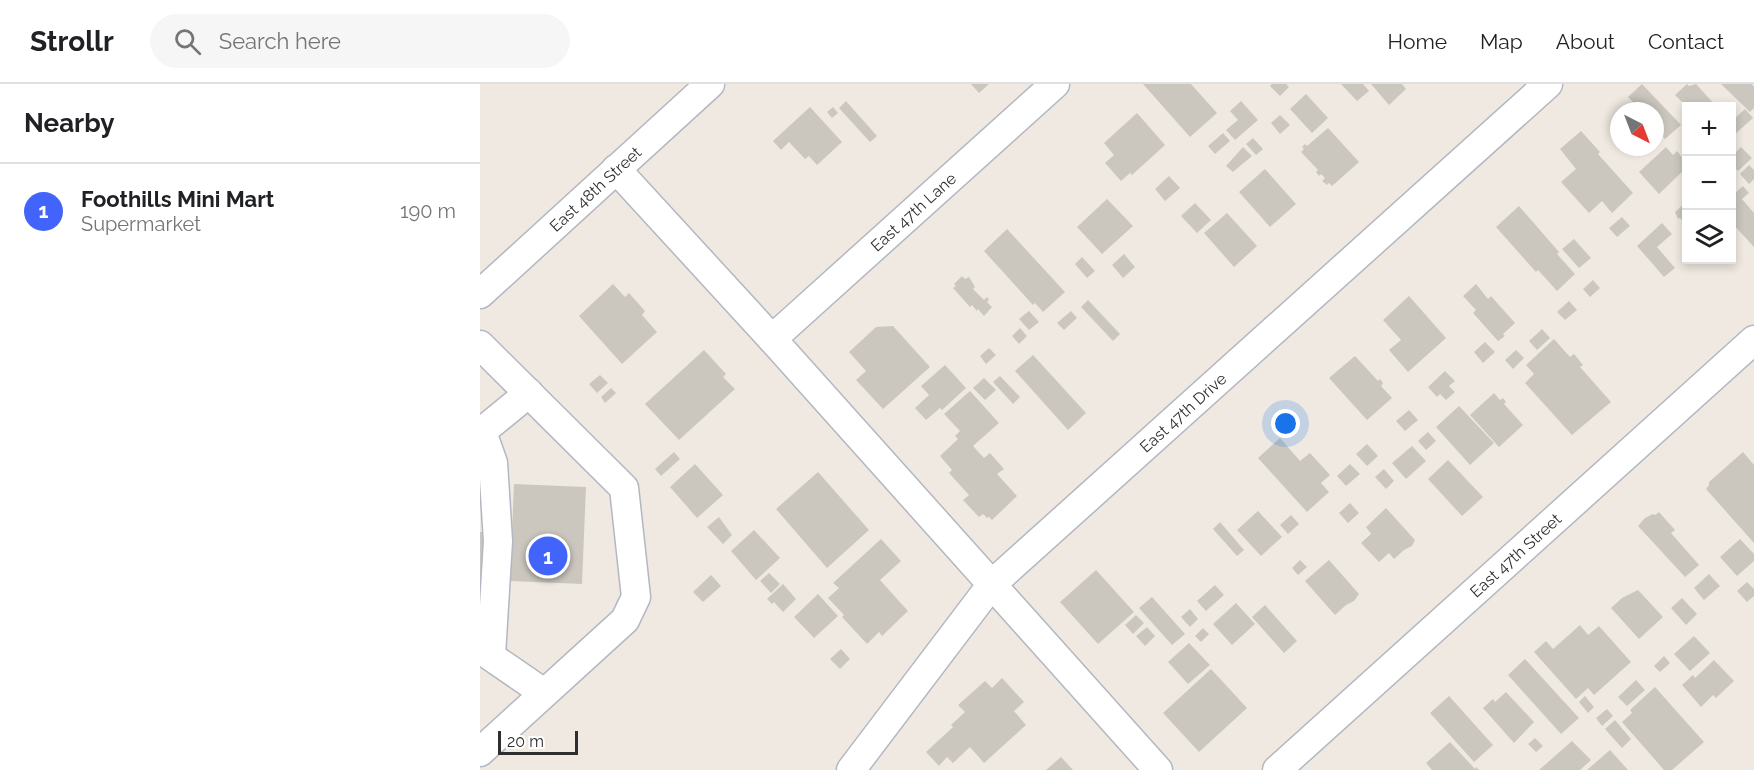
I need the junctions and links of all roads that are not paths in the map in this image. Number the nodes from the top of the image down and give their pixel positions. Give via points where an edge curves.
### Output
1 (710, 84) edge
2 (1055, 84) edge
3 (1548, 84) edge
4 (616, 169) junction
5 (480, 294) edge
6 (772, 339) junction
7 (1754, 340) edge
8 (480, 345) edge
9 (529, 393) junction
10 (481, 432) edge
11 (992, 584) junction
12 (486, 652) edge
13 (543, 693) junction
14 (480, 752) edge
15 (851, 770) edge
16 (1158, 770) edge
17 (1277, 770) edge

1 - 4 street, East 48th Street
2 - 6 street, East 47th Lane
3 - 11 street, East 47th Drive
4 - 5 street, East 48th Street
4 - 6 street
6 - 11 street
7 - 17 street, East 47th Street
8 - 9 street
9 - 10 street
9 - 13 street via 624,489 636,597 625,620
10 - 12 street via 494,464 498,541
11 - 15 street, East 47th Drive
11 - 16 street
12 - 13 street
13 - 14 street

